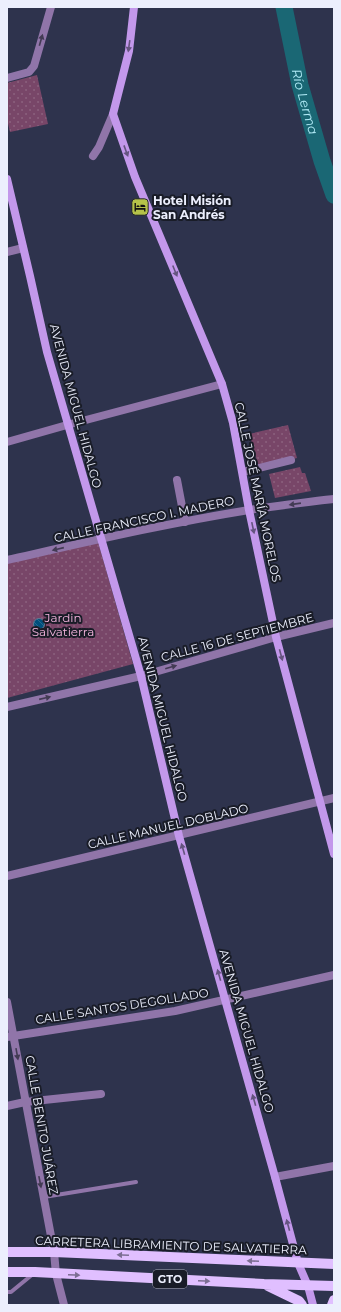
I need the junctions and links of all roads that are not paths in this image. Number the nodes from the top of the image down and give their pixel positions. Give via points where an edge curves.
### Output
1 (51, 7) edge
2 (134, 7) edge
3 (7, 78) edge
4 (113, 114) junction
5 (93, 156) dead end
6 (7, 179) edge
7 (23, 248) junction
8 (7, 252) edge
9 (222, 384) junction
10 (67, 425) junction
11 (7, 442) edge
12 (291, 460) dead end
13 (242, 472) junction
14 (177, 480) dead end
15 (334, 499) edge
16 (249, 510) junction
17 (185, 522) junction
18 (101, 539) junction
19 (7, 560) edge
20 (334, 623) edge
21 (276, 637) junction
22 (141, 676) junction
23 (7, 707) edge
24 (334, 798) edge
25 (321, 802) junction
26 (180, 836) junction
27 (334, 854) edge
28 (7, 876) edge
29 (334, 975) edge
30 (226, 1000) junction
31 (7, 1002) edge
32 (10, 1036) edge
33 (101, 1094) dead end
34 (25, 1102) junction
35 (7, 1106) edge
36 (334, 1166) edge
37 (275, 1177) junction
38 (136, 1182) dead end
39 (43, 1197) junction
40 (7, 1252) edge
41 (54, 1252) junction
42 (298, 1263) junction
43 (334, 1264) edge
44 (7, 1272) edge
45 (35, 1272) junction
46 (56, 1274) junction
47 (264, 1284) junction
48 (308, 1286) junction
49 (334, 1286) edge
50 (7, 1292) edge
51 (334, 1300) edge
52 (64, 1305) edge
53 (302, 1305) edge
54 (313, 1305) edge
55 (332, 1305) edge

3 -> 1 street via 29,72 34,66
2 -> 4 street via 129,52
4 - 5 street
4 -> 9 street, CALLE JOSÉ MARÍA MORELOS via 135,177
6 - 7 street, AVENIDA MIGUEL HIDALGO
7 - 8 street
7 - 10 street, AVENIDA MIGUEL HIDALGO
9 - 10 street
9 - 13 street, CALLE JOSÉ MARÍA MORELOS via 234,423
10 - 11 street
10 - 18 street, AVENIDA MIGUEL HIDALGO
12 - 13 street
13 - 16 street, CALLE JOSÉ MARÍA MORELOS
14 - 17 street
15 -> 16 street, CALLE FRANCISCO I. MADERO
16 - 17 street, CALLE FRANCISCO I. MADERO
16 -> 21 street, CALLE JOSÉ MARÍA MORELOS
17 - 18 street, CALLE FRANCISCO I. MADERO
18 -> 19 street, CALLE FRANCISCO I. MADERO
18 - 22 street, AVENIDA MIGUEL HIDALGO
20 - 21 street, CALLE 16 DE SEPTIEMBRE
22 -> 21 street, CALLE 16 DE SEPTIEMBRE
21 -> 25 street, CALLE JOSÉ MARÍA MORELOS
23 -> 22 street, CALLE 16 DE SEPTIEMBRE
22 - 26 street, AVENIDA MIGUEL HIDALGO
24 - 25 street, CALLE MANUEL DOBLADO
25 - 26 street, CALLE MANUEL DOBLADO
25 - 27 street, CALLE JOSÉ MARÍA MORELOS
26 - 28 street, CALLE MANUEL DOBLADO
30 -> 26 street, AVENIDA MIGUEL HIDALGO
29 - 30 street, CALLE SANTOS DEGOLLADO
30 - 32 street, CALLE SANTOS DEGOLLADO via 175,1011
37 -> 30 street, AVENIDA MIGUEL HIDALGO
31 - 32 street, CALLE BENITO JUÁREZ
32 -> 34 street, CALLE BENITO JUÁREZ
33 - 34 street
34 - 35 street
34 -> 39 street, CALLE BENITO JUÁREZ
36 - 37 street
42 -> 37 street, AVENIDA MIGUEL HIDALGO
38 - 39 lane
39 - 41 street, CALLE BENITO JUÁREZ
40 - 41 main road, CARRETERA LIBRAMIENTO DE SALVATIERRA / GTO
42 -> 41 main road, CARRETERA LIBRAMIENTO DE SALVATIERRA / GTO
41 - 46 street, CALLE BENITO JUÁREZ
42 - 43 main road, CARRETERA LIBRAMIENTO DE SALVATIERRA / GTO
42 - 48 street, AVENIDA MIGUEL HIDALGO
44 - 45 main road, GTO
45 - 46 main road, GTO
45 - 50 lane via 11,1292
46 -> 47 main road, GTO
46 - 52 street, CALLE BENITO JUÁREZ
47 - 48 main road, GTO
47 - 53 main road via 299,1301
48 - 49 main road, GTO
48 - 54 street, AVENIDA MIGUEL HIDALGO
51 - 55 main road

